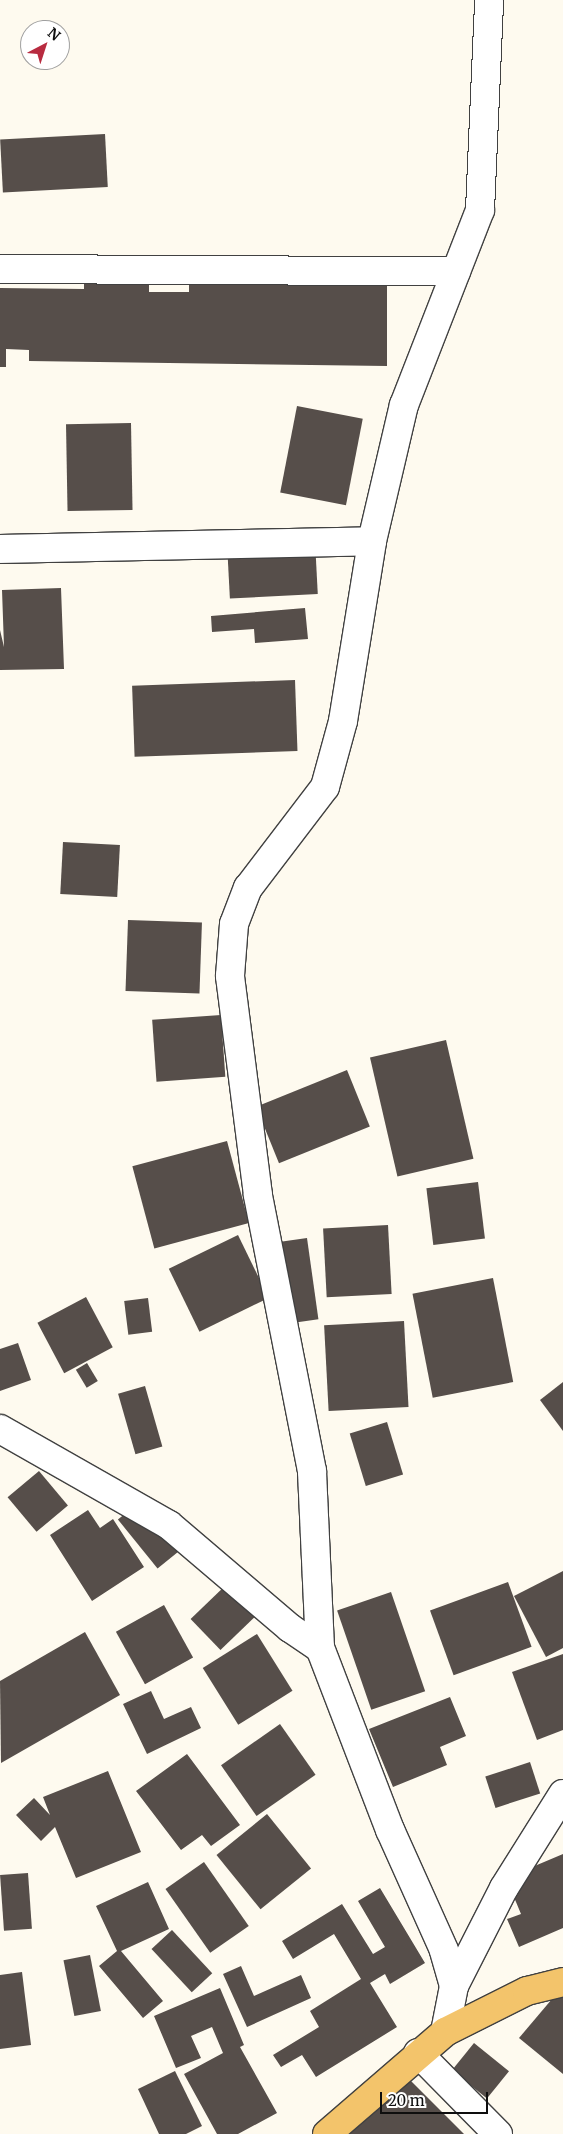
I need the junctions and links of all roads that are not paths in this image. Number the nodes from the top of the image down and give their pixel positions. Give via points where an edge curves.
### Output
1 (489, 0) edge
2 (0, 269) edge
3 (456, 271) junction
4 (372, 541) junction
5 (0, 548) edge
6 (0, 1429) edge
7 (320, 1648) junction
8 (563, 1794) edge
9 (563, 1982) edge
10 (454, 1986) junction
11 (445, 2032) junction
12 (418, 2053) junction
13 (327, 2134) edge
14 (498, 2134) edge

1 - 3 street via 480,210
2 - 3 street
3 - 4 street via 404,405
4 - 5 street
4 - 7 street via 343,720 326,787 248,888 234,924 230,976 258,1195 312,1470
6 - 7 street via 169,1525 290,1628
7 - 10 street via 390,1830 444,1950
8 - 10 street via 504,1888
9 - 11 main road via 528,1991
10 - 11 street
11 - 12 main road
12 - 13 main road
12 - 14 street

